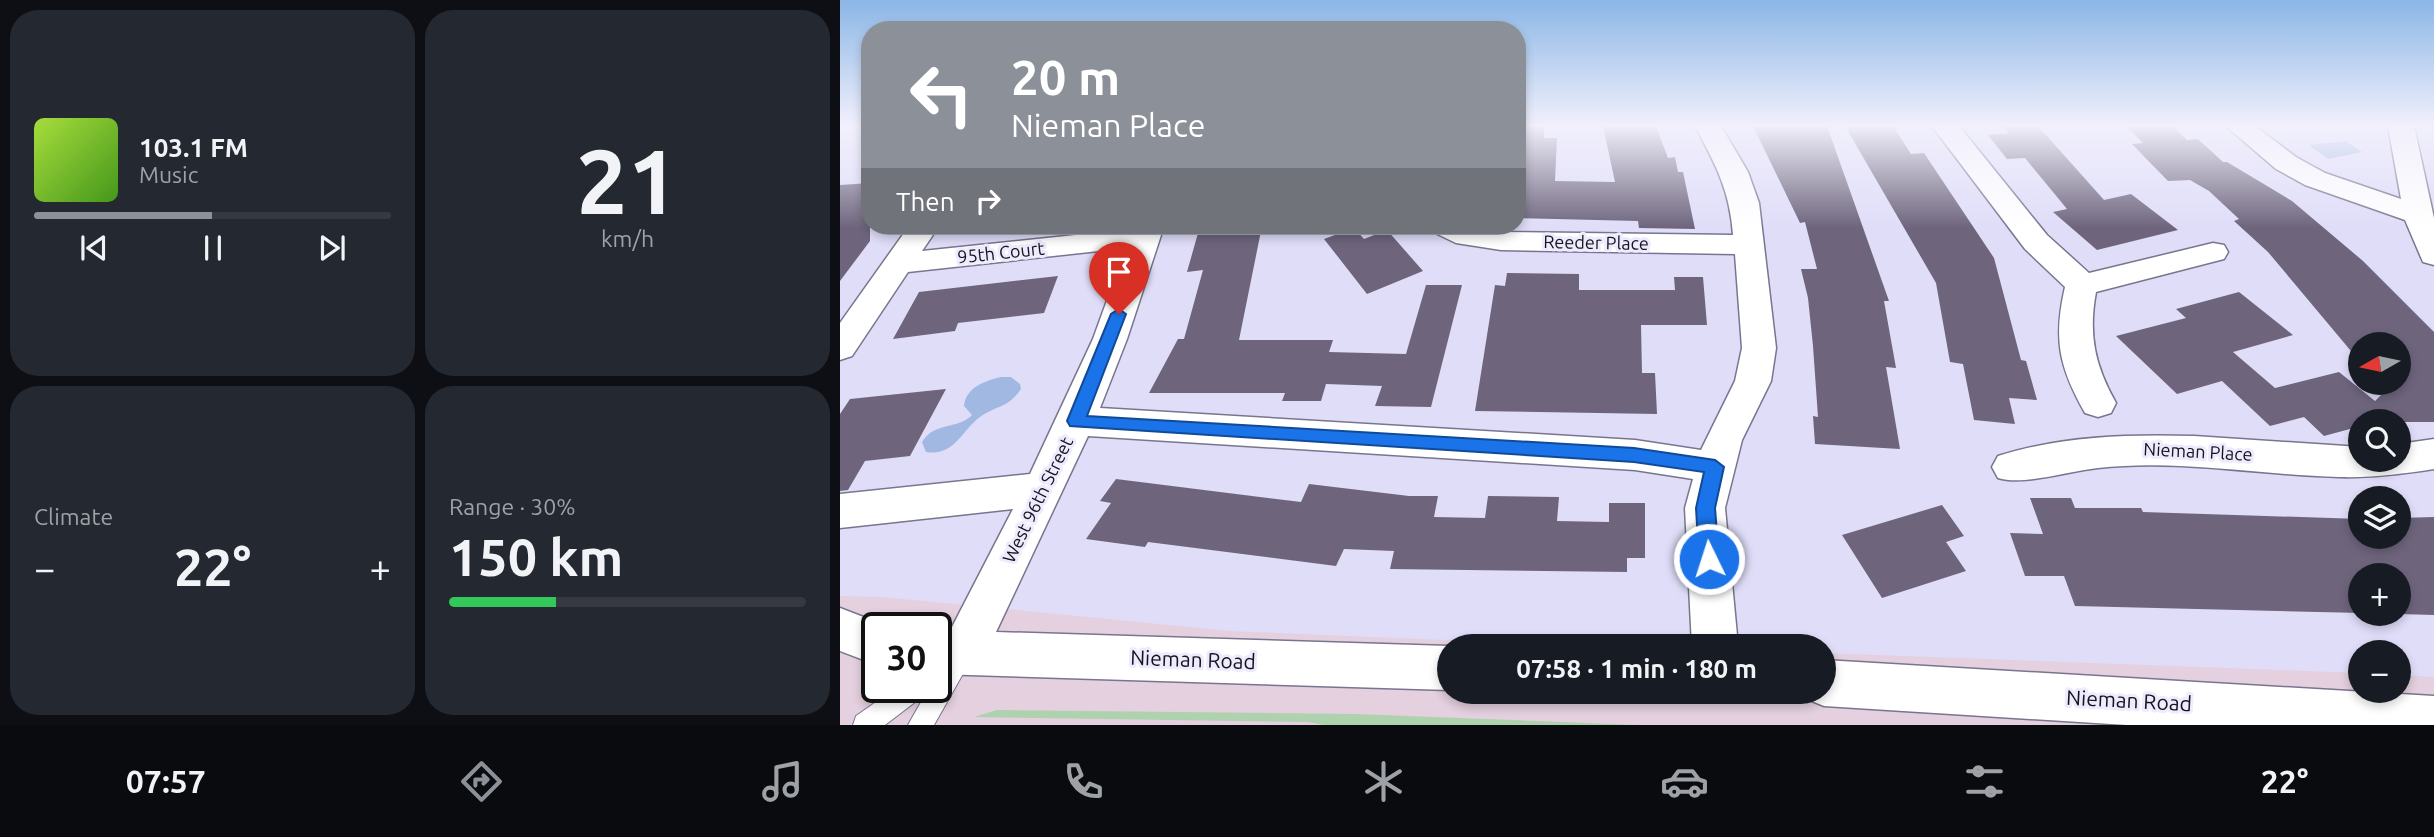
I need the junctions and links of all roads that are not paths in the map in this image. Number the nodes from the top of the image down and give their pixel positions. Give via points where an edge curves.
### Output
1 (1725, 160) edge
2 (1972, 160) edge
3 (2282, 160) edge
4 (2407, 160) edge
5 (2418, 215) junction
6 (918, 235) edge
7 (973, 235) edge
8 (1125, 235) edge
9 (1146, 235) edge
10 (1463, 235) edge
11 (1751, 245) junction
12 (2213, 252) dead end
13 (2434, 255) edge
14 (960, 257) junction
15 (899, 263) junction
16 (2082, 285) junction
17 (840, 348) edge
18 (2098, 403) dead end
19 (1076, 421) junction
20 (2434, 454) edge
21 (2411, 457) edge
22 (2348, 461) edge
23 (1715, 467) junction
24 (2012, 467) dead end
25 (1043, 489) junction
26 (840, 511) edge
27 (840, 629) edge
28 (1714, 634) edge
29 (861, 638) edge
30 (952, 647) edge
31 (861, 654) edge
32 (840, 659) edge
33 (952, 659) edge
34 (1437, 668) edge
35 (1836, 684) edge
36 (895, 703) edge
37 (928, 703) edge
38 (2434, 720) edge
39 (865, 725) edge
40 (920, 725) edge

1 - 11 street via 1745,203
2 - 16 street via 2036,242
3 - 5 street via 2315,179
4 - 5 street
5 - 13 street
6 - 15 street
7 - 14 street
8 - 14 street, 95th Court
9 - 19 street, West 96th Street
10 - 11 street, Reeder Place via 1501,241
11 - 23 street via 1757,359 1753,381
12 - 16 street via 2140,274
14 - 15 street, 95th Court
15 - 17 street
16 - 18 street via 2072,343 2080,372
19 - 23 street via 1634,455
19 - 25 street, West 96th Street
20 - 21 street
22 - 24 street, Nieman Place via 2116,449 2062,454
23 - 28 street via 1705,508
25 - 26 street
25 - 30 street, West 96th Street
27 - 29 street
31 - 32 street
33 - 34 street, Nieman Road
35 - 38 street, Nieman Road
36 - 39 lane
37 - 40 lane

